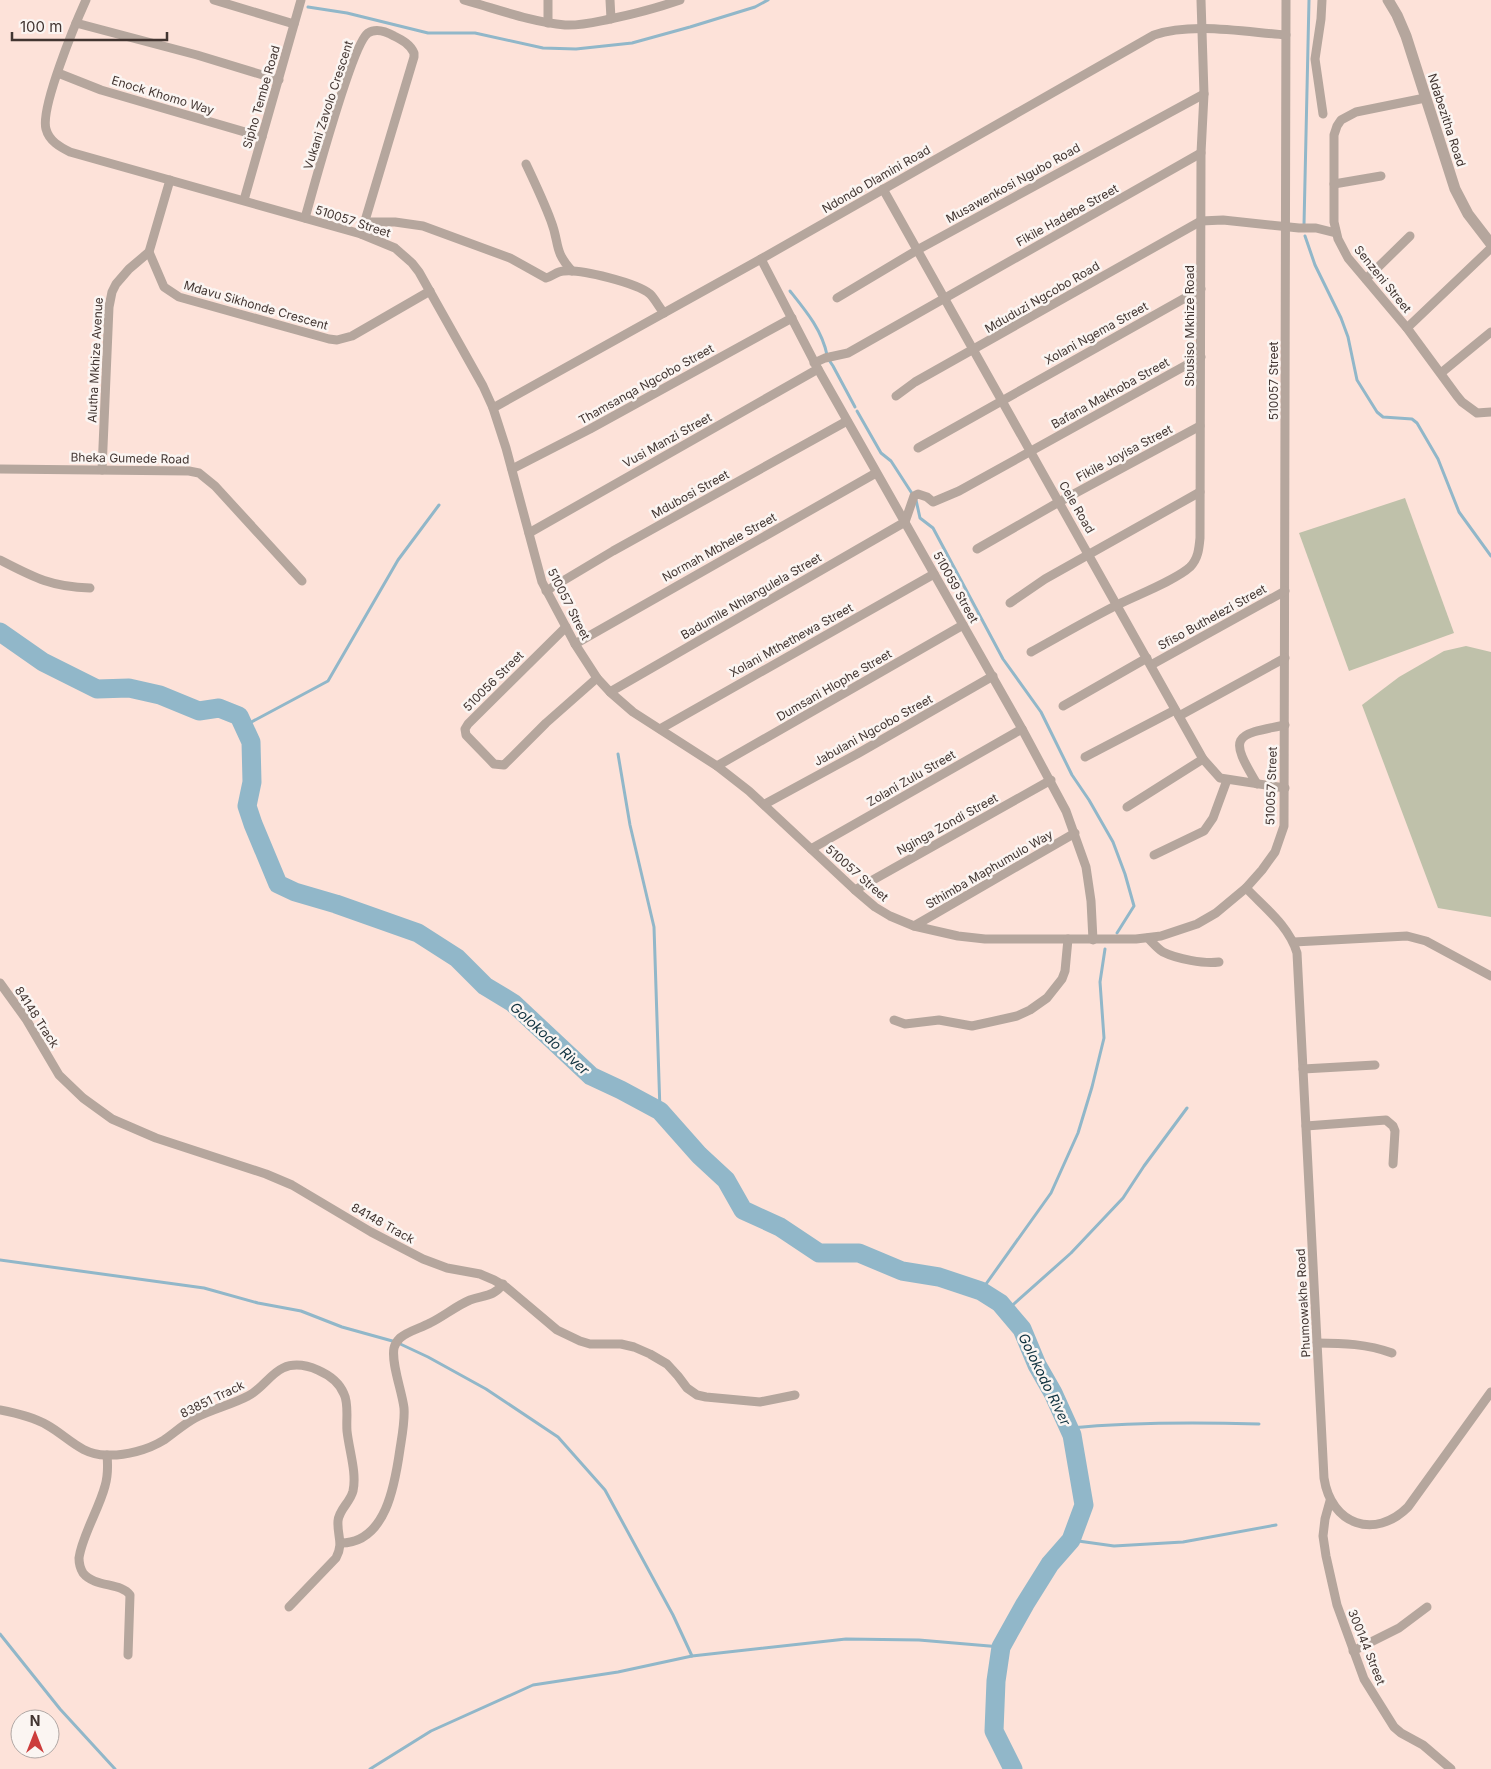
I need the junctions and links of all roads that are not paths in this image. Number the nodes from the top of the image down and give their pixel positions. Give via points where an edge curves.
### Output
1 (86, 0) edge
2 (214, 0) edge
3 (301, 0) edge
4 (464, 0) edge
5 (548, 0) edge
6 (610, 0) edge
7 (1201, 0) edge
8 (1286, 0) edge
9 (1322, 0) edge
10 (1388, 0) edge
11 (674, 1) edge
12 (490, 4) edge
13 (611, 19) junction
14 (76, 22) junction
15 (548, 23) junction
16 (294, 24) junction
17 (1201, 29) junction
18 (1286, 35) junction
19 (58, 73) junction
20 (279, 80) junction
21 (1204, 94) junction
22 (1425, 98) junction
23 (1323, 114) dead end
24 (262, 137) junction
25 (1201, 153) junction
26 (526, 164) dead end
27 (1381, 176) dead end
28 (170, 180) junction
29 (1334, 184) junction
30 (883, 189) junction
31 (244, 200) junction
32 (305, 218) junction
33 (1201, 221) junction
34 (365, 222) junction
35 (1285, 226) junction
36 (1336, 233) junction
37 (362, 234) junction
38 (1410, 236) dead end
39 (1491, 244) edge
40 (1491, 248) edge
41 (919, 250) junction
42 (149, 252) junction
43 (761, 259) junction
44 (572, 271) junction
45 (1366, 279) junction
46 (1201, 288) junction
47 (430, 291) junction
48 (837, 298) dead end
49 (945, 298) junction
50 (664, 313) junction
51 (792, 318) junction
52 (1407, 328) junction
53 (1491, 332) edge
54 (974, 350) junction
55 (1201, 357) junction
56 (816, 366) junction
57 (1442, 373) junction
58 (896, 396) dead end
59 (1002, 400) junction
60 (493, 408) junction
61 (1491, 412) edge
62 (847, 421) junction
63 (1200, 426) junction
64 (918, 448) dead end
65 (1030, 451) junction
66 (0, 469) edge
67 (512, 469) junction
68 (102, 470) junction
69 (876, 473) junction
70 (1200, 492) junction
71 (1059, 502) junction
72 (905, 522) junction
73 (529, 533) junction
74 (977, 549) dead end
75 (1089, 554) junction
76 (0, 560) edge
77 (934, 574) junction
78 (302, 581) dead end
79 (90, 588) dead end
80 (546, 591) junction
81 (1285, 591) junction
82 (1010, 603) dead end
83 (1117, 605) junction
84 (963, 626) junction
85 (566, 627) junction
86 (576, 644) junction
87 (1031, 652) dead end
88 (1285, 658) junction
89 (1149, 662) junction
90 (992, 676) junction
91 (598, 678) junction
92 (610, 692) junction
93 (1063, 706) dead end
94 (1177, 713) junction
95 (1285, 725) junction
96 (660, 729) junction
97 (1022, 729) junction
98 (1086, 757) dead end
99 (1203, 759) junction
100 (717, 766) junction
101 (1051, 780) junction
102 (1228, 780) junction
103 (1257, 784) junction
104 (1285, 788) junction
105 (765, 804) junction
106 (1127, 807) dead end
107 (1075, 833) junction
108 (811, 850) junction
109 (1154, 855) dead end
110 (1246, 888) junction
111 (854, 890) junction
112 (914, 926) junction
113 (1148, 938) junction
114 (1068, 939) junction
115 (1093, 940) junction
116 (1294, 942) junction
117 (1219, 962) dead end
118 (1491, 976) edge
119 (0, 983) edge
120 (894, 1020) dead end
121 (1375, 1064) dead end
122 (1304, 1069) junction
123 (1306, 1126) junction
124 (1393, 1164) dead end
125 (503, 1284) junction
126 (1317, 1343) junction
127 (1392, 1353) dead end
128 (1491, 1392) edge
129 (795, 1396) dead end
130 (0, 1410) edge
131 (107, 1456) junction
132 (1330, 1501) junction
133 (341, 1543) junction
134 (289, 1607) dead end
135 (1427, 1607) dead end
136 (1353, 1651) junction
137 (128, 1655) dead end
138 (1451, 1769) edge

1 - 14 street
2 - 16 street
3 - 16 street, Sipho Tembe Road
4 - 12 street
5 - 15 street
6 - 13 street
7 - 17 street, Sbusiso Mkhize Road
8 - 18 street, 510057 Street
9 - 23 street via 1315,59
10 - 22 street, Ndabezitha Road via 1401,23
11 - 13 street
12 - 15 street
13 - 15 street via 580,25
14 - 19 street
14 - 20 street
16 - 20 street, Sipho Tembe Road
17 - 18 street, Ndondo Dlamini Road
17 - 21 street, Sbusiso Mkhize Road
17 - 30 street, Ndondo Dlamini Road via 1172,30 1154,36
18 - 35 street, 510057 Street
19 - 24 street, Enock Khomo Way via 101,90
19 - 28 street, 510057 Street via 45,119 47,133 60,147
20 - 24 street, Sipho Tembe Road
21 - 25 street, Sbusiso Mkhize Road
21 - 41 street, Musawenkosi Ngubo Road
22 - 29 street, Senzeni Street via 1356,112 1342,120 1334,135
22 - 39 street, Ndabezitha Road via 1455,189 1468,214
24 - 31 street, Sipho Tembe Road
25 - 33 street, Sbusiso Mkhize Road
25 - 49 street, Fikile Hadebe Street
26 - 44 street via 552,224 560,257
27 - 29 street
28 - 31 street, 510057 Street
28 - 42 street
29 - 36 street, Senzeni Street
30 - 41 street, Cele Road
30 - 43 street, Ndondo Dlamini Road
31 - 32 street, 510057 Street
32 - 34 street, Vukani Zavolo Crescent via 360,44 369,32 375,30 408,44 414,53
32 - 37 street, 510057 Street
33 - 35 street
33 - 46 street, Sbusiso Mkhize Road
33 - 54 street, Mduduzi Ngcobo Road
34 - 37 street, Vukani Zavolo Crescent
34 - 44 street via 422,226 510,258 546,278
35 - 36 street
35 - 81 street, 510057 Street
36 - 45 street, Senzeni Street via 1348,258
37 - 47 street, 510057 Street via 404,254
38 - 45 street
40 - 52 street
41 - 48 street, Musawenkosi Ngubo Road
41 - 49 street, Cele Road
42 - 47 street, Mdavu Sikhonde Crescent via 164,287 179,298 328,339 352,336
42 - 68 street, Alutha Mkhize Avenue via 122,276 112,292
43 - 50 street, Ndondo Dlamini Road
43 - 51 street, 510059 Street
44 - 50 street via 605,277 637,288 650,294
45 - 52 street, Senzeni Street
46 - 55 street, Sbusiso Mkhize Road
46 - 59 street, Xolani Ngema Street
47 - 60 street, 510057 Street
49 - 54 street, Cele Road
49 - 56 street via 848,353 825,358
50 - 60 street, Ndondo Dlamini Road
51 - 56 street, 510059 Street
51 - 67 street, Thamsanqa Ngcobo Street
52 - 57 street, Senzeni Street
53 - 57 street
54 - 58 street, Mduduzi Ngcobo Road
54 - 59 street, Cele Road
55 - 63 street, Sbusiso Mkhize Road
55 - 65 street, Bafana Makhoba Street
56 - 62 street, 510059 Street
56 - 73 street, Vusi Manzi Street
57 - 61 street, Senzeni Street via 1462,402 1473,411 1481,414
59 - 64 street
59 - 65 street, Cele Road
60 - 67 street, 510057 Street
62 - 69 street, 510059 Street
62 - 80 street, Mdubosi Street
63 - 70 street, Sbusiso Mkhize Road
63 - 71 street, Fikile Joyisa Street
65 - 71 street, Cele Road
65 - 72 street, Bafana Makhoba Street via 933,502 927,496 914,496
66 - 68 street, Bheka Gumede Road
67 - 73 street, 510057 Street
68 - 78 street, Bheka Gumede Road via 189,471 207,478
69 - 72 street, 510059 Street
69 - 86 street, Normah Mbhele Street
70 - 75 street
70 - 83 street, Sbusiso Mkhize Road via 1199,551 1190,567
71 - 74 street, Fikile Joyisa Street
71 - 75 street, Cele Road
72 - 77 street, 510059 Street
72 - 92 street, Badumile Nhlangulela Street
73 - 80 street, 510057 Street
75 - 82 street
75 - 83 street, Cele Road
76 - 79 street via 40,581
77 - 84 street, 510059 Street
77 - 96 street, Xolani Mthethewa Street
80 - 85 street, 510057 Street
81 - 88 street, 510057 Street
81 - 89 street, Sfiso Buthelezi Street
83 - 87 street, Sbusiso Mkhize Road
83 - 89 street, Cele Road
84 - 90 street, 510059 Street
84 - 100 street, Dumsani Hlophe Street
85 - 86 street, 510057 Street
85 - 91 street, 510056 Street via 468,724 466,735 494,764 504,765
86 - 91 street, 510057 Street
88 - 94 street
88 - 95 street, 510057 Street
89 - 93 street, Sfiso Buthelezi Street
89 - 94 street, Cele Road
90 - 97 street, 510059 Street
90 - 105 street, Jabulani Ngcobo Street
91 - 92 street, 510057 Street
92 - 96 street, 510057 Street
94 - 98 street
94 - 99 street, Cele Road
95 - 103 street via 1246,734 1239,742 1240,753
95 - 104 street, 510057 Street
96 - 100 street, 510057 Street
97 - 101 street, 510059 Street
97 - 108 street, Zolani Zulu Street
99 - 102 street, Cele Road via 1216,775
99 - 106 street
100 - 105 street, 510057 Street
101 - 107 street, 510059 Street
101 - 111 street, Nginga Zondi Street
102 - 103 street, Cele Road
102 - 109 street via 1213,818 1204,831
103 - 104 street, Cele Road
104 - 110 street, 510057 Street via 1284,826 1280,840 1271,858
105 - 108 street, 510057 Street
107 - 112 street, Sthimba Maphumulo Way
107 - 115 street, 510059 Street via 1089,882
108 - 111 street, 510057 Street
110 - 113 street, 510057 Street via 1197,924
110 - 116 street, Phumowakhe Road via 1286,929
111 - 112 street, 510057 Street via 890,916
112 - 114 street, 510057 Street via 985,939
113 - 115 street, 510057 Street
113 - 117 street via 1174,956 1200,962
114 - 115 street, 510057 Street
114 - 120 street via 1062,979 1048,998 1030,1010 972,1026 939,1020 905,1024
116 - 118 street via 1407,936 1426,941
116 - 122 street, Phumowakhe Road
119 - 125 street, 84148 Track via 60,1074 100,1112 156,1138 292,1185 423,1260 480,1274
121 - 122 street
122 - 123 street, Phumowakhe Road
123 - 124 street via 1386,1120 1395,1130
123 - 126 street, Phumowakhe Road
125 - 129 street, 84148 Track via 557,1330 590,1344 621,1344 650,1354 667,1364 697,1395 760,1402
125 - 133 street via 493,1294 455,1308 396,1342 394,1353 404,1411 391,1496 386,1510 367,1534 355,1542
126 - 127 street via 1359,1344
126 - 132 street, Phumowakhe Road via 1324,1478
128 - 132 street via 1399,1516 1378,1524 1360,1524 1344,1516
130 - 131 street, 83851 Track via 45,1424 82,1449
131 - 133 street, 83851 Track via 139,1451 162,1441 194,1419 253,1394 283,1368 294,1365 312,1368 331,1378 345,1394 354,1487 338,1521
131 - 137 street via 105,1486 81,1549 79,1563 83,1573 96,1583 123,1589 130,1595
132 - 136 street, 300144 Street via 1323,1527 1324,1545 1337,1604
133 - 134 street via 336,1558
135 - 136 street via 1399,1628
136 - 138 street, 300144 Street via 1369,1688 1394,1728 1424,1745

